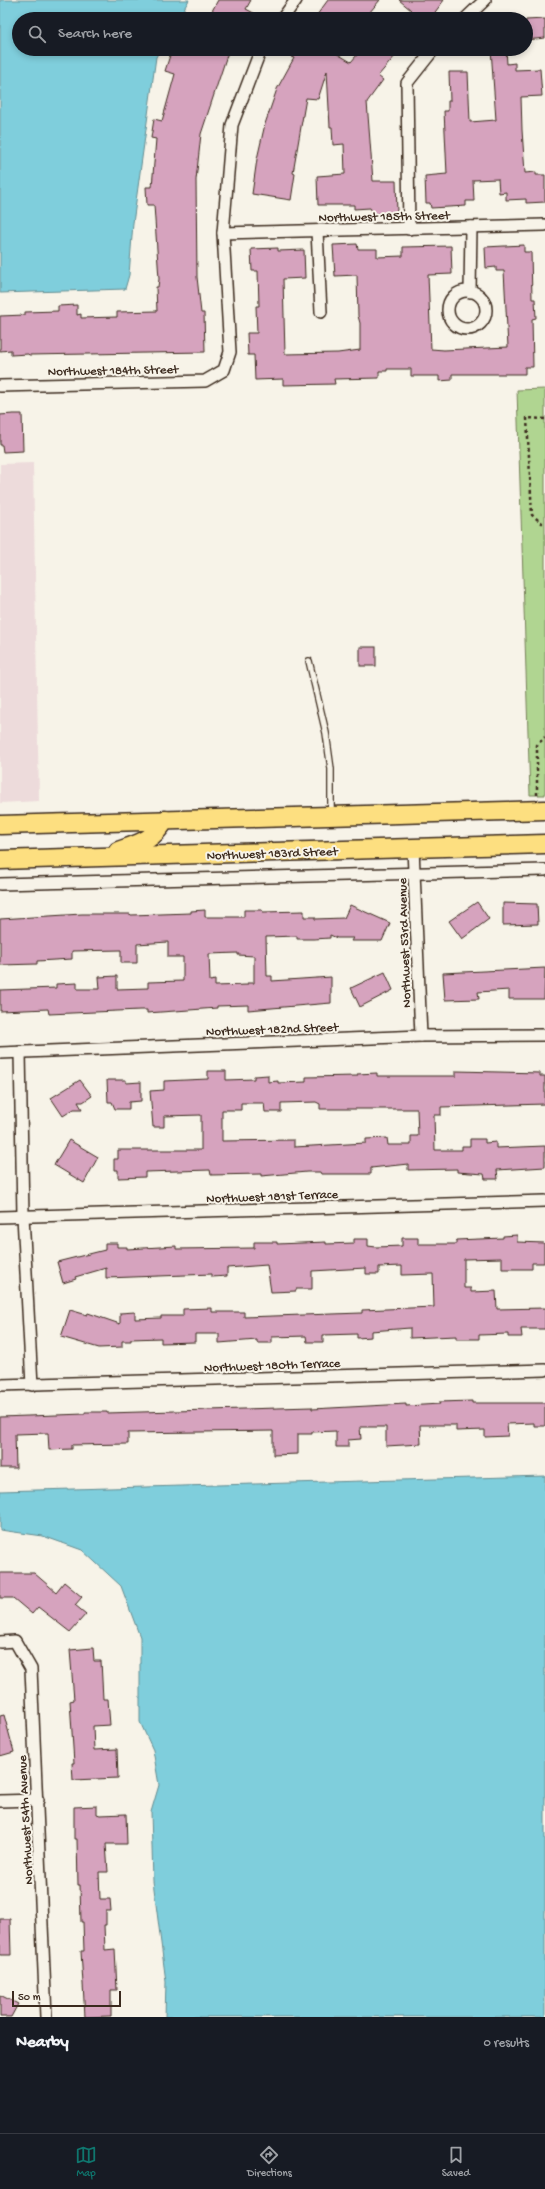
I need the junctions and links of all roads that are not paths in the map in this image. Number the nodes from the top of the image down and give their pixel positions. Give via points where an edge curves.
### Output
1 (296, 0) edge
2 (485, 0) edge
3 (287, 12) edge
4 (472, 12) edge
5 (258, 56) edge
6 (428, 56) edge
7 (545, 225) edge
8 (471, 227) junction
9 (409, 229) junction
10 (318, 230) junction
11 (223, 233) junction
12 (470, 292) dead end
13 (320, 312) dead end
14 (0, 386) edge
15 (309, 661) dead end
16 (541, 803) edge
17 (331, 816) junction
18 (165, 820) junction
19 (0, 825) edge
20 (545, 844) edge
21 (413, 848) junction
22 (100, 857) junction
23 (0, 860) edge
24 (545, 870) edge
25 (414, 872) junction
26 (0, 884) edge
27 (545, 1035) edge
28 (421, 1036) junction
29 (20, 1052) junction
30 (0, 1053) edge
31 (545, 1201) edge
32 (23, 1216) junction
33 (0, 1217) edge
34 (545, 1370) edge
35 (0, 1385) edge
36 (32, 1385) junction
37 (0, 1642) edge
38 (38, 1800) junction
39 (0, 1801) edge
40 (46, 2017) edge

1 - 3 street
2 - 4 street
5 - 11 street via 232,125
6 - 9 street via 407,83
7 - 8 street, Northwest 185th Street
8 - 9 street, Northwest 185th Street
8 - 12 street
9 - 10 street, Northwest 185th Street
10 - 11 street, Northwest 185th Street
10 - 13 street
11 - 14 street, Northwest 184th Street via 230,352 224,370 205,381
15 - 17 lane via 326,733 331,769
16 - 17 main road
17 - 18 main road
18 - 19 main road
18 - 22 main road via 157,833 147,841
20 - 21 main road, Northwest 183rd Street
21 - 22 main road, Northwest 183rd Street
21 - 25 street, Northwest 53rd Avenue
22 - 23 main road, Northwest 183rd Street
24 - 25 street
25 - 26 street
25 - 28 street, Northwest 53rd Avenue
27 - 28 street, Northwest 182nd Street
28 - 29 street, Northwest 182nd Street
29 - 30 street, Northwest 182nd Street
29 - 32 street
31 - 32 street, Northwest 181st Terrace
32 - 33 street, Northwest 181st Terrace
32 - 36 street
34 - 36 street, Northwest 180th Terrace
35 - 36 street, Northwest 180th Terrace
37 - 38 street, Northwest 54th Avenue via 15,1642 31,1668
38 - 39 street
38 - 40 street, Northwest 54th Avenue

